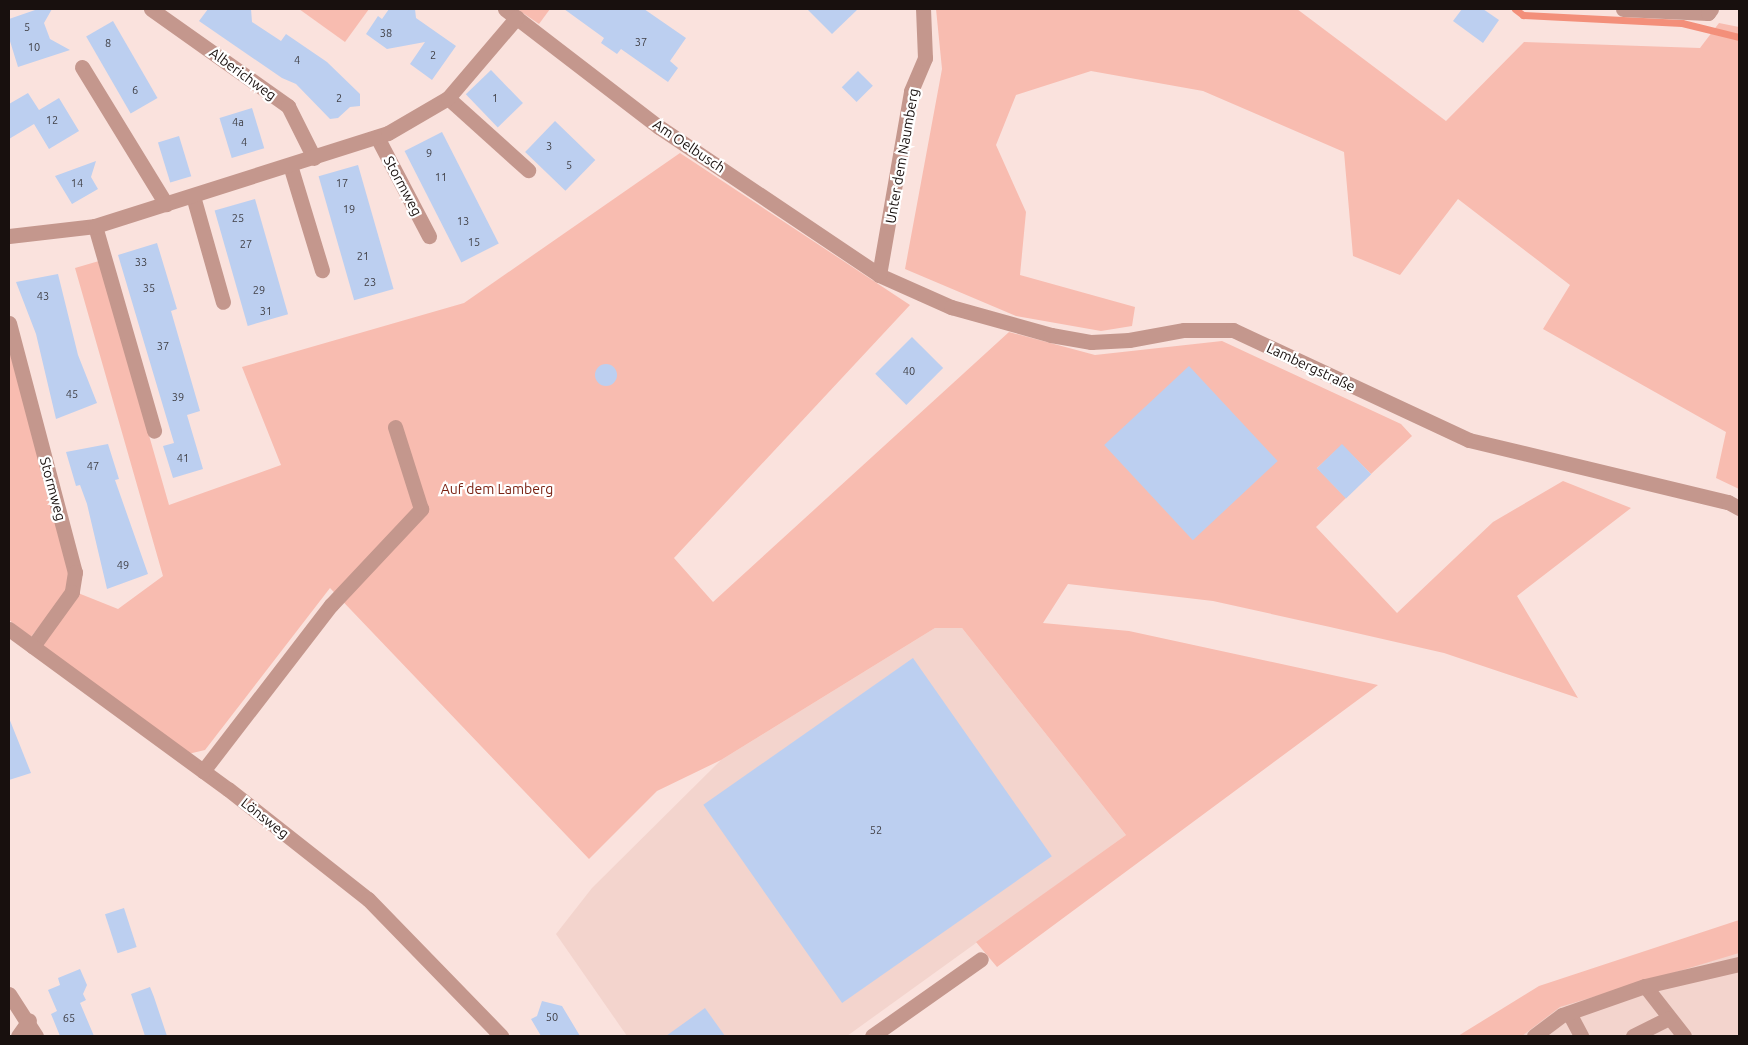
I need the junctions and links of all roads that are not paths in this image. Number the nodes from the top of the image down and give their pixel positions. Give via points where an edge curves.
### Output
1 (151, 9) edge
2 (923, 9) edge
3 (1623, 9) edge
4 (1711, 9) edge
5 (511, 13) edge
6 (82, 67) dead end
7 (448, 98) junction
8 (377, 137) junction
9 (314, 158) junction
10 (290, 165) junction
11 (528, 170) dead end
12 (193, 196) junction
13 (166, 204) junction
14 (95, 226) junction
15 (9, 236) edge
16 (429, 236) dead end
17 (322, 270) dead end
18 (879, 274) junction
19 (223, 302) dead end
20 (9, 323) edge
21 (395, 427) dead end
22 (154, 431) dead end
23 (1739, 508) edge
24 (9, 630) edge
25 (33, 646) junction
26 (203, 771) junction
27 (981, 959) dead end
28 (1739, 964) edge
29 (1645, 986) junction
30 (9, 994) edge
31 (1569, 1013) junction
32 (1670, 1018) junction
33 (29, 1020) junction
34 (500, 1034) edge
35 (18, 1036) edge
36 (36, 1036) edge
37 (872, 1036) edge
38 (1534, 1036) edge
39 (1581, 1036) edge
40 (1633, 1036) edge
41 (1684, 1036) edge

1 - 9 street, Alberichweg via 288,106
2 - 18 street, Unter dem Naumberg via 925,58 911,91
3 - 4 street via 1708,13
5 - 7 street
5 - 18 street, Am Oelbusch via 659,127
6 - 13 street
7 - 8 street
7 - 11 street
8 - 9 street
8 - 16 street, Stormweg
9 - 10 street
10 - 12 street
10 - 17 street
12 - 13 street
12 - 19 street
13 - 14 street
14 - 15 street
14 - 22 street
18 - 23 street, Lambergstraße via 951,306 1051,335 1091,342 1129,340 1184,330 1233,330 1469,440 1728,502
20 - 25 street, Stormweg via 75,572 72,592
21 - 26 street via 421,509 332,605
24 - 25 street, Lönsweg
25 - 26 street, Lönsweg
26 - 34 street, Lönsweg via 368,898
27 - 37 street
28 - 29 street
29 - 31 street
29 - 32 street
30 - 33 street
31 - 38 street
31 - 39 street
32 - 40 street
32 - 41 street
33 - 35 street
33 - 36 street

